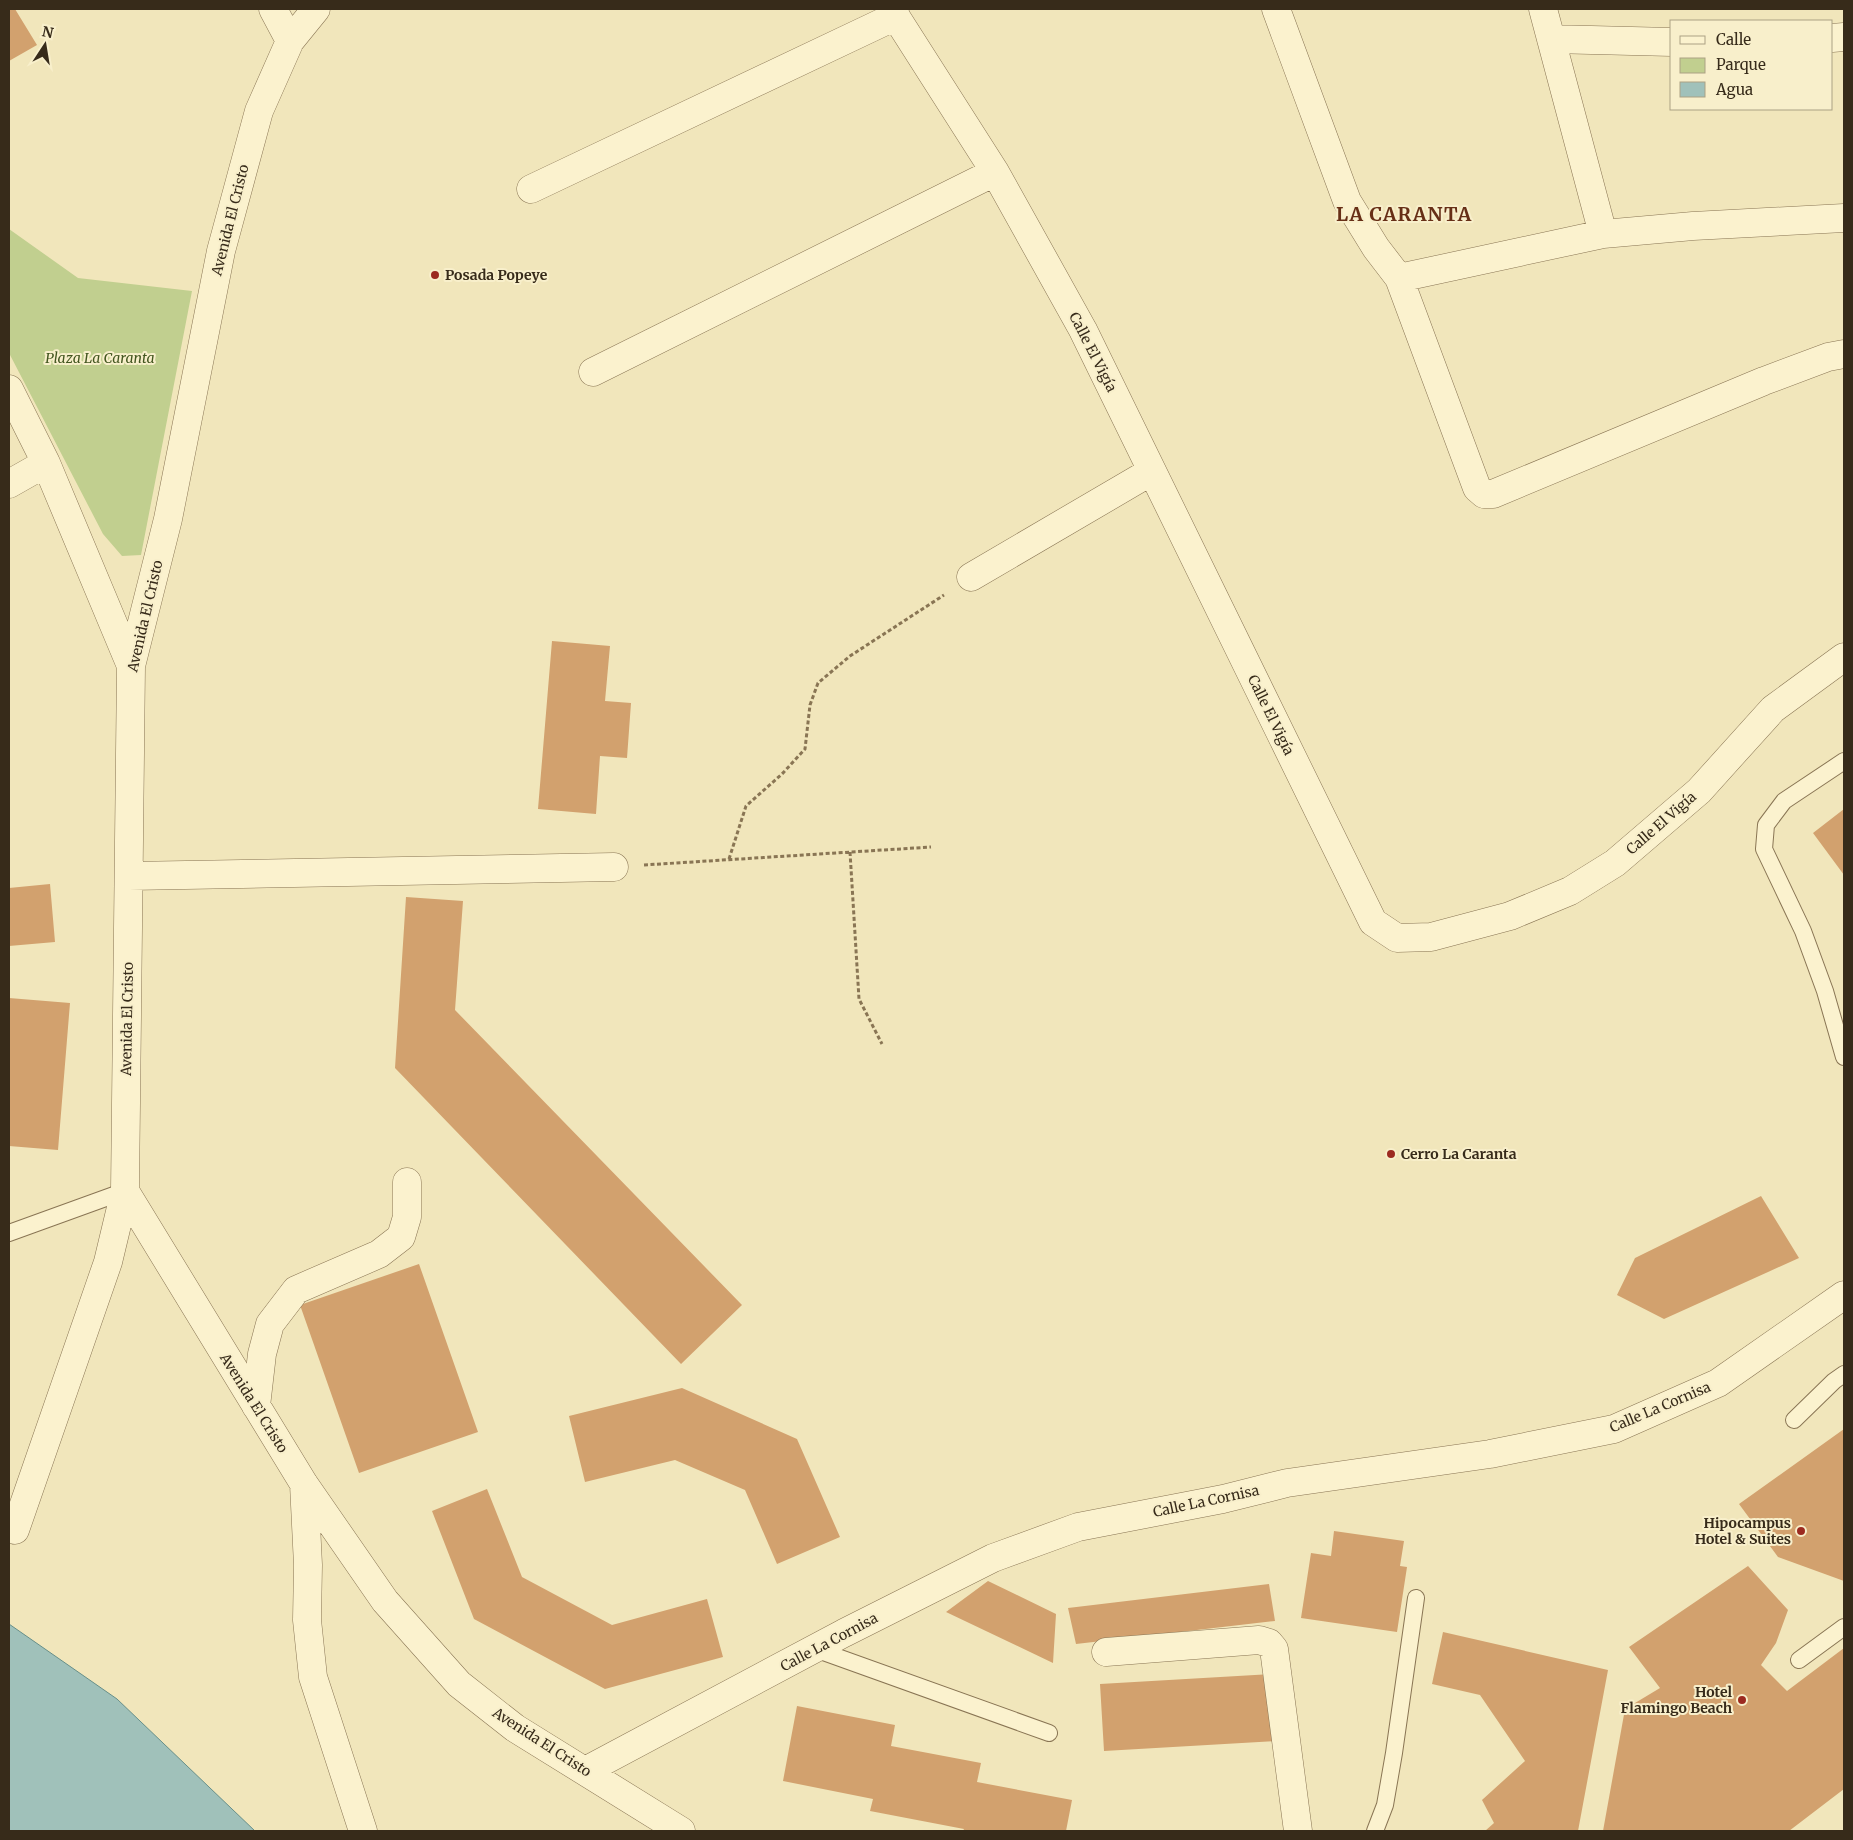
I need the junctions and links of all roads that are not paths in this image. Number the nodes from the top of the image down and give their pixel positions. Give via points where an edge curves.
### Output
1 (273, 9) edge
2 (316, 9) edge
3 (1276, 9) edge
4 (1543, 9) edge
5 (894, 12) edge
6 (1551, 39) junction
7 (290, 41) junction
8 (1670, 42) edge
9 (995, 172) junction
10 (531, 189) dead end
11 (1844, 218) edge
12 (1603, 234) junction
13 (1399, 278) junction
14 (1844, 354) edge
15 (593, 372) dead end
16 (9, 389) edge
17 (46, 463) junction
18 (1152, 471) junction
19 (9, 484) edge
20 (971, 577) road end
21 (1844, 657) edge
22 (131, 666) junction
23 (1844, 761) edge
24 (614, 866) road end
25 (130, 876) junction
26 (1844, 1057) edge
27 (407, 1182) dead end
28 (125, 1191) junction
29 (14, 1227) edge
30 (1844, 1295) edge
31 (1844, 1374) edge
32 (256, 1406) junction
33 (1794, 1420) dead end
34 (304, 1484) junction
35 (15, 1530) dead end
36 (1416, 1598) dead end
37 (1844, 1627) edge
38 (815, 1649) junction
39 (1106, 1652) dead end
40 (1799, 1660) dead end
41 (1049, 1733) dead end
42 (585, 1771) junction
43 (363, 1831) edge
44 (681, 1831) edge
45 (1298, 1831) edge
46 (1375, 1831) edge

1 - 7 street
2 - 7 street, Avenida El Cristo
3 - 13 street via 1347,201
4 - 6 street
5 - 9 street, Calle El Vigía
5 - 10 street
6 - 8 street
6 - 12 street
7 - 22 street, Avenida El Cristo via 259,111 221,251 168,519
9 - 15 street
9 - 18 street, Calle El Vigía via 1083,330
11 - 12 street
12 - 13 street
13 - 14 street via 1477,488 1484,494 1493,494 1764,381
16 - 17 street
17 - 19 street
17 - 22 street
18 - 20 street
18 - 21 street, Calle El Vigía via 1373,922 1396,938 1431,937 1510,916 1570,891 1615,863 1699,791 1773,709
22 - 25 street, Avenida El Cristo
23 - 26 lane via 1784,801 1766,825 1764,849 1803,931
24 - 25 street
25 - 28 street, Avenida El Cristo
27 - 32 street via 407,1217 400,1237 379,1254 296,1290 270,1324 262,1354
28 - 29 lane
28 - 32 street, Avenida El Cristo
28 - 35 street via 108,1262
30 - 38 street, Calle La Cornisa via 1718,1383 1614,1429 1490,1454 1287,1483 1078,1527 993,1558
31 - 33 lane
32 - 34 street, Avenida El Cristo
34 - 42 street, Avenida El Cristo via 385,1601 459,1684 515,1728
34 - 43 street via 307,1620 313,1677
36 - 46 lane via 1393,1761 1385,1806
37 - 40 lane
38 - 41 lane
38 - 42 street, Calle La Cornisa
39 - 45 street via 1259,1640 1269,1643 1274,1649
42 - 44 street, Avenida El Cristo

